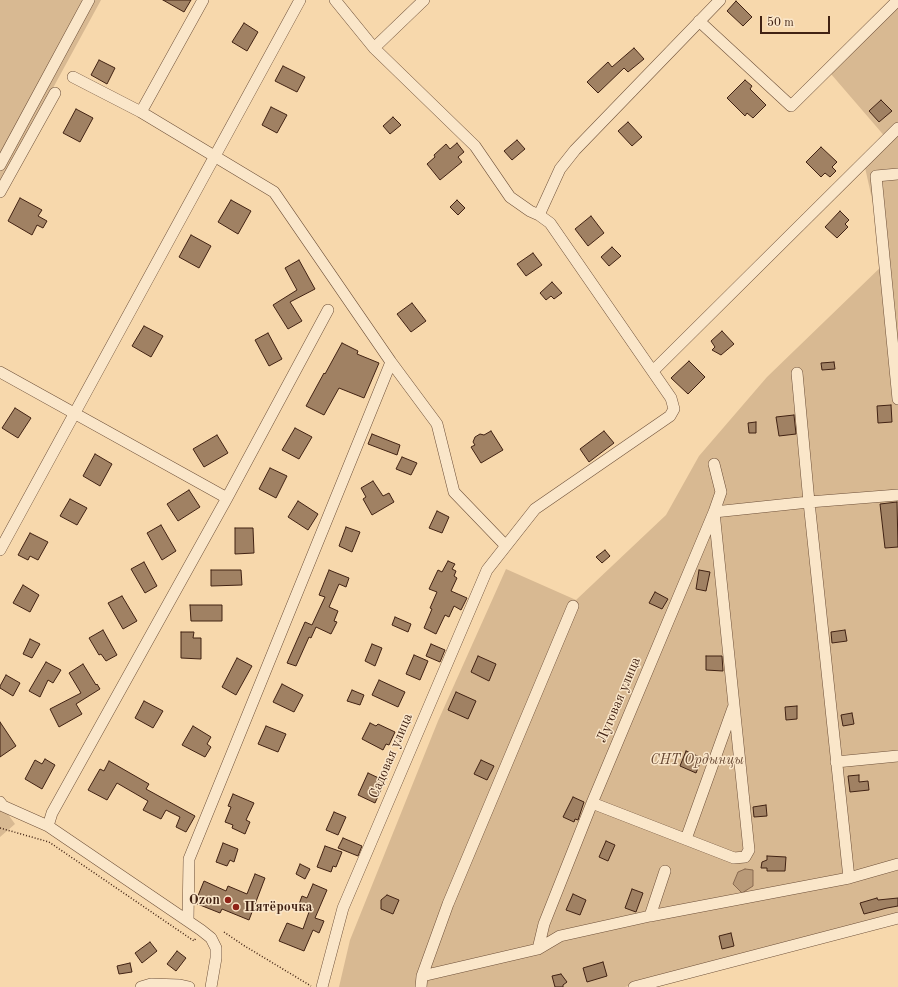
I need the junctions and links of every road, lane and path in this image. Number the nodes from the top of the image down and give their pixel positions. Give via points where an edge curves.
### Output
1 (90, 0) edge
2 (203, 0) edge
3 (300, 0) edge
4 (336, 0) edge
5 (424, 0) edge
6 (720, 0) edge
7 (898, 0) edge
8 (699, 21) junction
9 (374, 48) junction
10 (73, 77) dead end
11 (55, 92) dead end
12 (141, 112) junction
13 (898, 128) edge
14 (215, 156) junction
15 (0, 165) edge
16 (898, 174) edge
17 (0, 192) edge
18 (539, 215) junction
19 (328, 310) dead end
20 (391, 362) junction
21 (653, 371) junction
22 (0, 372) edge
23 (797, 373) dead end
24 (898, 399) edge
25 (73, 414) junction
26 (714, 464) dead end
27 (898, 495) edge
28 (227, 498) junction
29 (809, 502) junction
30 (714, 512) junction
31 (505, 545) junction
32 (0, 550) edge
33 (573, 606) dead end
34 (735, 704) junction
35 (898, 756) edge
36 (836, 762) junction
37 (0, 802) edge
38 (592, 803) junction
39 (48, 826) junction
40 (0, 828) edge
41 (686, 839) junction
42 (898, 864) edge
43 (665, 871) dead end
44 (849, 878) junction
45 (650, 916) junction
46 (898, 918) edge
47 (188, 922) junction
48 (201, 930) junction
49 (224, 932) dead end
50 (538, 949) junction
51 (422, 982) edge
52 (141, 987) edge
53 (189, 987) edge
54 (211, 987) edge
55 (313, 987) edge
56 (322, 987) edge
57 (634, 987) edge

1 - 15 street
2 - 12 street
3 - 14 street
4 - 9 street, Садовая улица
5 - 9 street
6 - 8 street
7 - 8 street via 791,106
8 - 18 street via 575,150 560,169
9 - 18 street, Садовая улица via 475,146 510,197
10 - 12 street
11 - 17 street
12 - 14 street
13 - 21 street
14 - 20 street via 274,192
14 - 25 street
16 - 24 street via 876,176
18 - 21 street, Садовая улица via 550,223
19 - 28 street
20 - 31 street via 437,424 454,492
20 - 47 street via 189,860
21 - 31 street, Садовая улица via 671,398 674,409 670,416 535,508
22 - 25 street
23 - 29 street
25 - 28 street
25 - 32 street
26 - 30 street, Луговая улица via 721,492
27 - 29 street
28 - 39 street via 52,813
29 - 30 street
29 - 36 street
30 - 34 street
30 - 38 street, Луговая улица
31 - 56 street, Садовая улица via 486,570 343,908
33 - 51 street via 448,904
34 - 41 street
34 - 41 street via 749,850 745,857 734,858
35 - 36 street
36 - 44 street
37 - 39 street via 3,806
38 - 41 street
38 - 50 street, Луговая улица via 544,924
39 - 47 street
40 - 48 path via 49,842 194,941
42 - 44 street
43 - 45 street
44 - 45 street
45 - 50 street via 560,936
46 - 57 street
47 - 48 street
48 - 54 street via 211,938 216,948
49 - 55 path
50 - 51 street
52 - 53 street via 151,984

